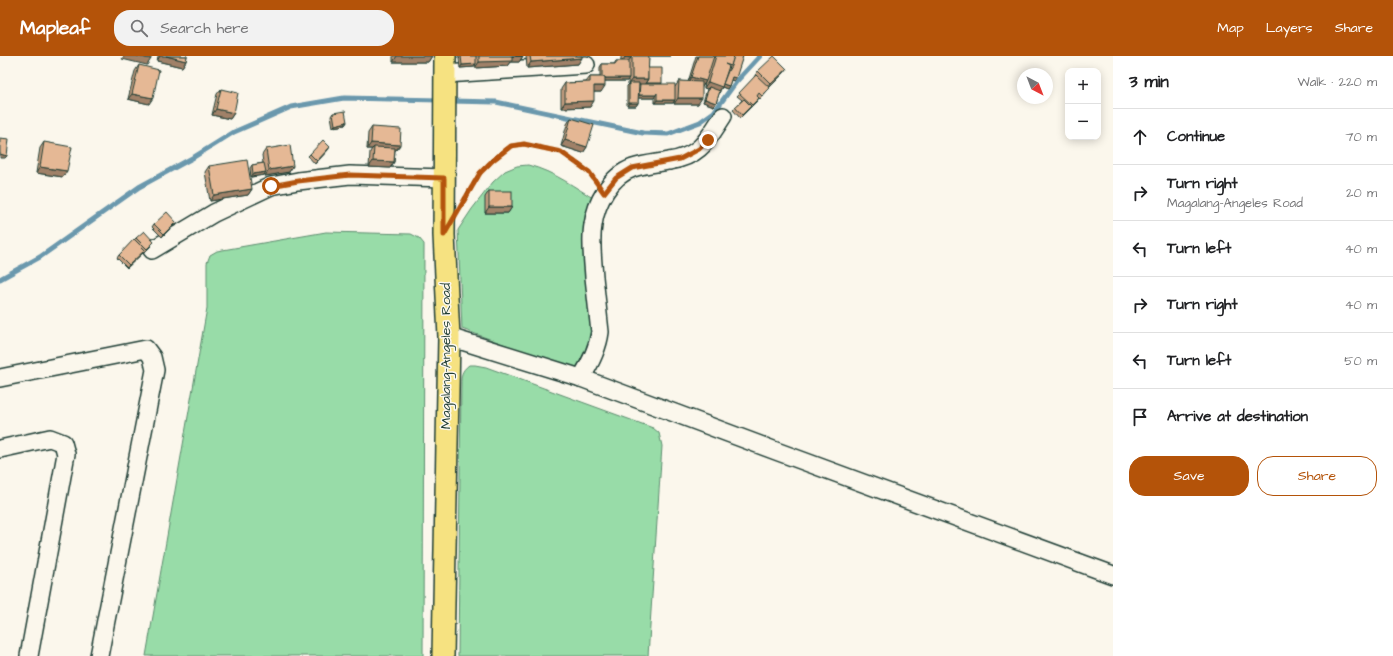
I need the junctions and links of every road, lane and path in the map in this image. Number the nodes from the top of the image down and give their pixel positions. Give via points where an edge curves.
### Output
1 (586, 65) dead end
2 (445, 71) edge
3 (723, 116) dead end
4 (444, 178) junction
5 (604, 193) junction
6 (461, 205) dead end
7 (152, 250) edge
8 (449, 337) junction
9 (0, 378) edge
10 (581, 378) junction
11 (0, 449) edge
12 (1113, 575) edge
13 (29, 656) edge
14 (99, 656) edge
15 (443, 656) edge

1 - 2 street
2 - 4 main road, Magalang-Angeles Road
3 - 5 street via 699,149 680,159 632,168 616,178
4 - 7 street via 350,175 271,186 214,213
4 - 8 main road, Magalang-Angeles Road
5 - 6 path via 589,172 561,152 524,144 511,146 493,160 480,173
5 - 10 street via 593,225 592,251 599,342
8 - 10 street
8 - 15 main road, Magalang-Angeles Road
9 - 14 street via 146,349 152,357 155,370
10 - 12 street
11 - 13 street via 50,438 63,443 66,454

